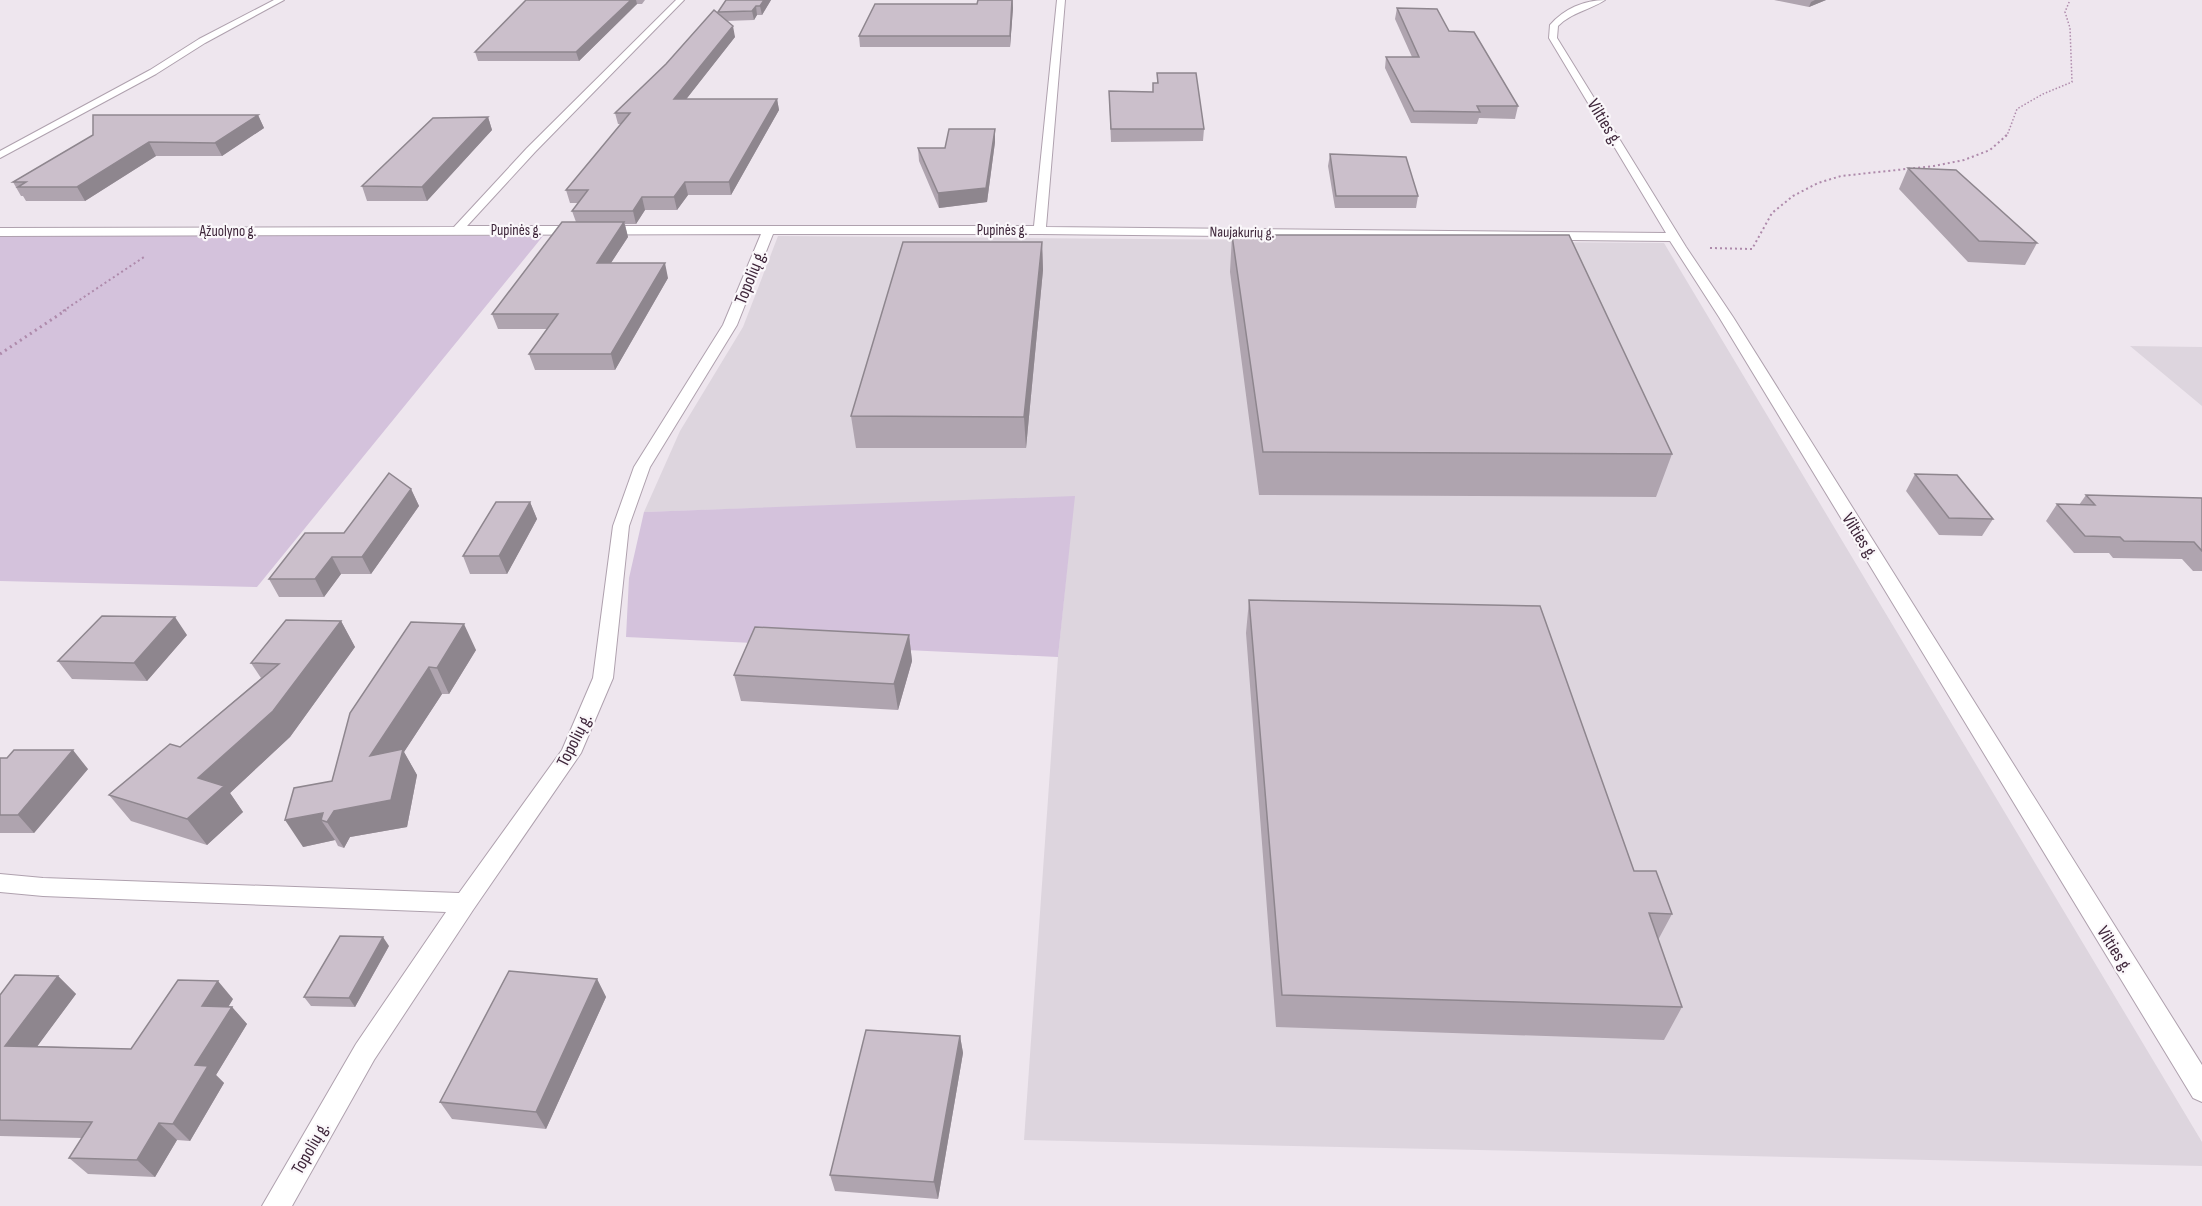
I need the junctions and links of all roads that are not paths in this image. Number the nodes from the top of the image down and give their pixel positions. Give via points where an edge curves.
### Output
1 (280, 0) edge
2 (680, 0) edge
3 (1061, 0) edge
4 (1601, 0) edge
5 (0, 155) edge
6 (457, 230) junction
7 (1040, 230) junction
8 (768, 231) junction
9 (0, 232) edge
10 (1677, 242) junction
11 (0, 883) edge
12 (465, 903) junction
13 (2202, 1089) edge
14 (276, 1206) edge

1 - 5 street
2 - 6 street, Pupinės g.
3 - 7 street
4 - 10 street, Vilties g. via 1560,19 1554,26 1553,38
6 - 8 street, Pupinės g.
6 - 9 street, Ąžuolyno g.
7 - 8 street, Pupinės g.
7 - 10 street, Naujakurių g.
8 - 12 street, Topolių g. via 730,325 642,468 621,526 603,678 571,753
10 - 13 street, Vilties g.
11 - 12 street
12 - 14 street, Topolių g. via 365,1052

